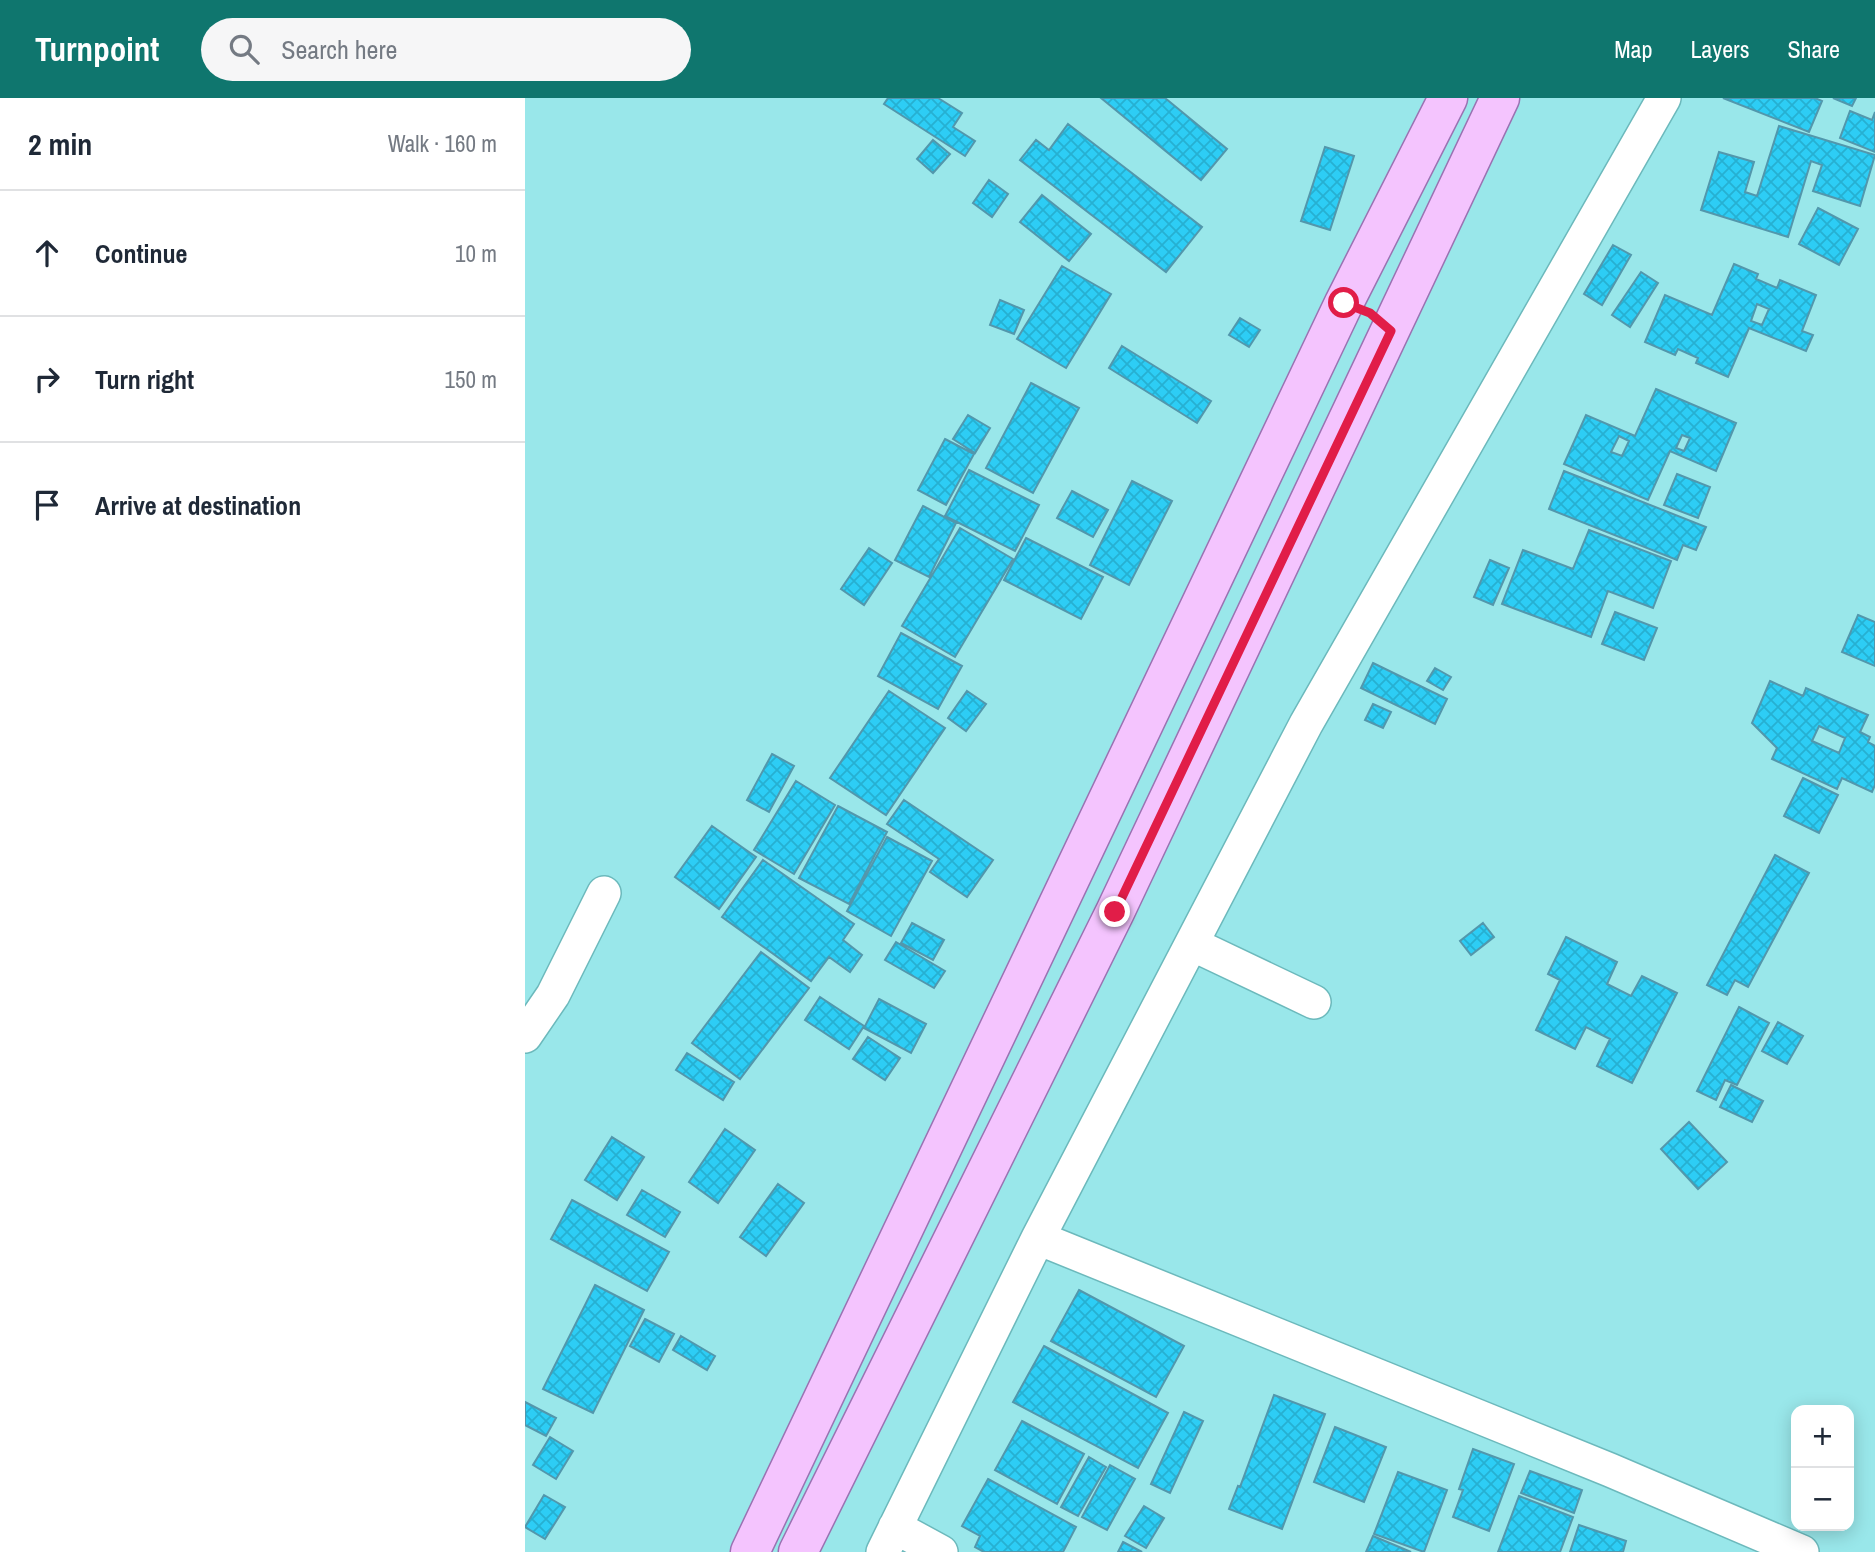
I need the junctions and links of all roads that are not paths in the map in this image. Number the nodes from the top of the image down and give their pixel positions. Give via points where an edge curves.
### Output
1 (1448, 98) edge
2 (1500, 98) edge
3 (1664, 98) edge
4 (1344, 303) junction
5 (1391, 331) junction
6 (604, 893) dead end
7 (1192, 944) junction
8 (1314, 1002) dead end
9 (525, 1037) edge
10 (1038, 1238) junction
11 (889, 1539) edge
12 (750, 1552) edge
13 (798, 1552) edge
14 (941, 1552) edge
15 (1803, 1552) edge

1 - 4 main road
2 - 5 main road
3 - 7 street via 1306,724
4 - 5 main road via 1370,313
4 - 12 main road
5 - 13 main road via 1121,900
6 - 9 street via 553,995
7 - 8 street
7 - 10 street
10 - 11 street
10 - 15 street
11 - 14 street

